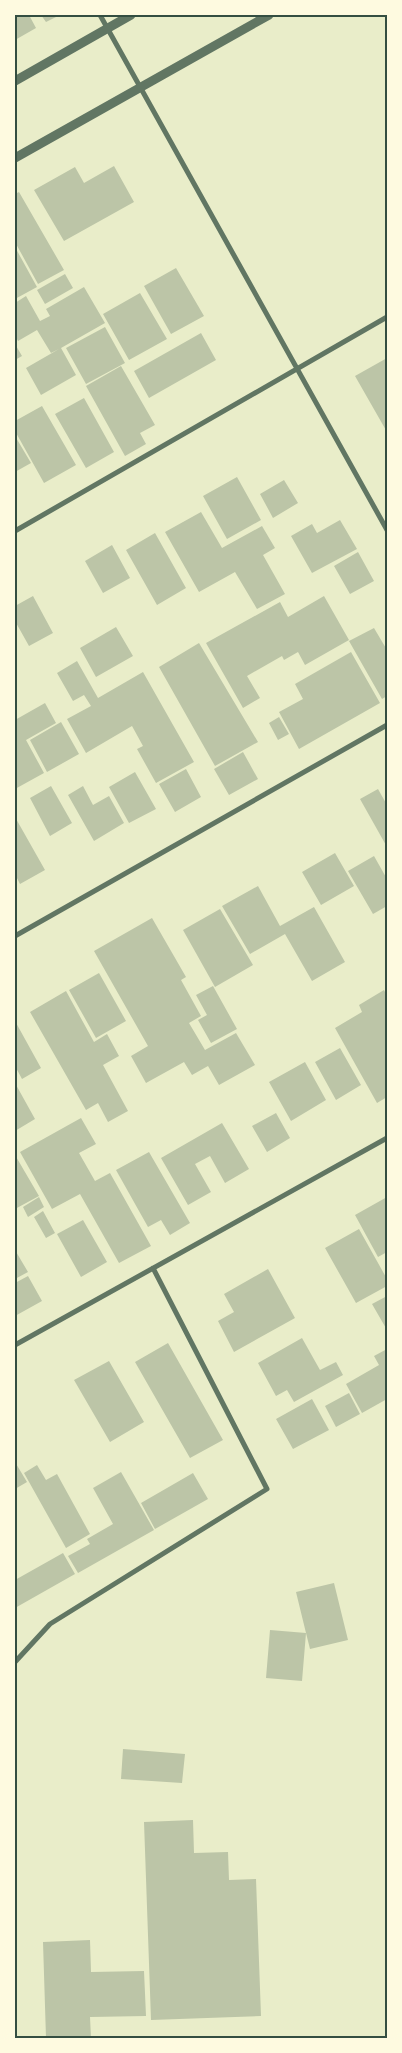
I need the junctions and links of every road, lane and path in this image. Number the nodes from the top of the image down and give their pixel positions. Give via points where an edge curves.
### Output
1 (100, 15) edge
2 (131, 15) edge
3 (269, 15) edge
4 (108, 28) junction
5 (15, 81) edge
6 (141, 87) junction
7 (15, 158) edge
8 (387, 317) edge
9 (297, 368) junction
10 (387, 530) edge
11 (15, 531) edge
12 (387, 725) edge
13 (15, 936) edge
14 (387, 1138) edge
15 (153, 1268) junction
16 (15, 1345) edge
17 (15, 1662) edge

1 - 4 street
2 - 4 street
3 - 6 street
4 - 5 street
4 - 6 street
6 - 7 street
6 - 9 street
8 - 9 street
9 - 10 street
9 - 11 street
12 - 13 street
14 - 15 street
15 - 16 street
15 - 17 street via 267,1489 50,1624

